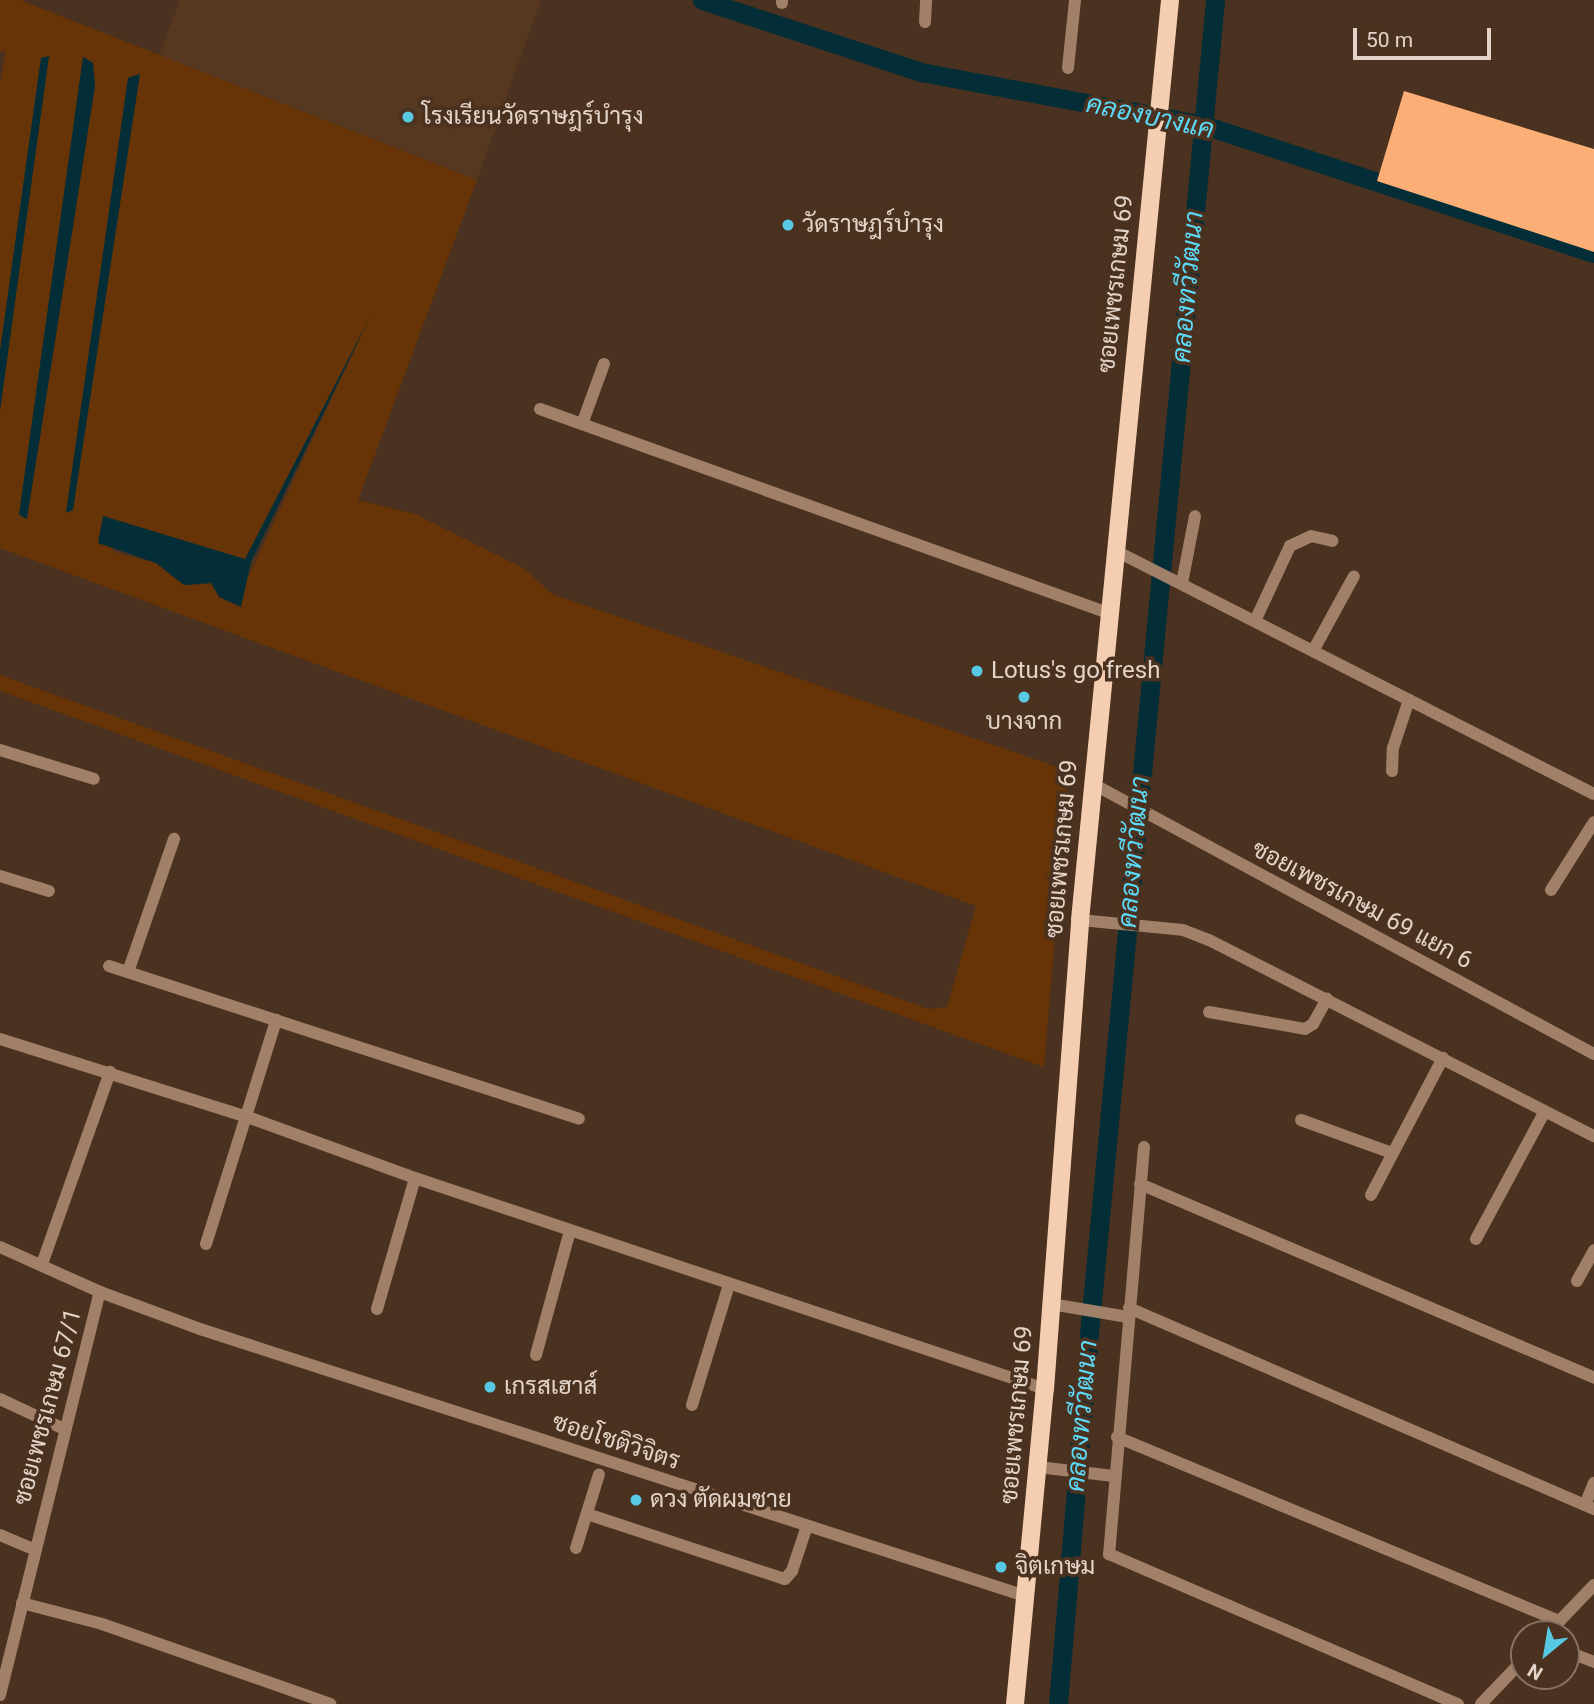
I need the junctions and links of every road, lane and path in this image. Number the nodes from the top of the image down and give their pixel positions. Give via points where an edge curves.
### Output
1 (926, 0) edge
2 (1075, 0) edge
3 (1170, 0) edge
4 (925, 22) dead end
5 (1068, 68) dead end
6 (604, 364) dead end
7 (540, 409) dead end
8 (582, 424) junction
9 (1195, 516) dead end
10 (1332, 541) dead end
11 (1114, 550) junction
12 (1354, 576) dead end
13 (1180, 582) junction
14 (1108, 613) junction
15 (1255, 621) junction
16 (1313, 651) junction
17 (1409, 700) junction
18 (0, 750) edge
19 (1392, 771) dead end
20 (94, 779) dead end
21 (1093, 784) junction
22 (1594, 794) edge
23 (1594, 822) edge
24 (174, 839) dead end
25 (0, 876) edge
26 (1551, 890) dead end
27 (49, 891) dead end
28 (1080, 920) junction
29 (108, 966) dead end
30 (128, 972) junction
31 (1327, 999) junction
32 (1209, 1012) dead end
33 (276, 1020) junction
34 (0, 1039) edge
35 (1594, 1054) edge
36 (1443, 1058) junction
37 (110, 1072) junction
38 (1545, 1111) junction
39 (247, 1117) junction
40 (579, 1119) dead end
41 (1301, 1120) dead end
42 (1594, 1136) edge
43 (1144, 1147) dead end
44 (1392, 1153) junction
45 (415, 1178) junction
46 (1140, 1184) junction
47 (1371, 1195) dead end
48 (570, 1231) junction
49 (1476, 1239) dead end
50 (206, 1244) dead end
51 (0, 1247) edge
52 (1594, 1250) edge
53 (42, 1264) junction
54 (1577, 1282) dead end
55 (729, 1285) junction
56 (100, 1292) junction
57 (1059, 1306) junction
58 (377, 1310) dead end
59 (1128, 1313) junction
60 (536, 1355) dead end
61 (1594, 1378) edge
62 (1045, 1389) junction
63 (0, 1399) edge
64 (692, 1405) dead end
65 (64, 1429) junction
66 (1117, 1437) junction
67 (1046, 1468) junction
68 (599, 1474) dead end
69 (1113, 1476) junction
70 (1594, 1483) edge
71 (1589, 1507) edge
72 (587, 1514) junction
73 (807, 1526) junction
74 (0, 1535) edge
75 (576, 1548) dead end
76 (33, 1549) junction
77 (1594, 1585) edge
78 (1025, 1596) junction
79 (22, 1603) junction
80 (1557, 1620) edge
81 (1560, 1620) edge
82 (3, 1673) edge
83 (1510, 1674) edge
84 (0, 1695) edge
85 (330, 1704) edge
86 (1015, 1704) edge
87 (1458, 1704) edge
88 (1481, 1704) edge

1 - 4 street
2 - 5 street
3 - 11 main road, ซอยเพชรเกษม 69
6 - 8 street
7 - 8 street
8 - 14 street
9 - 13 street
10 - 15 street via 1311,536 1290,546
11 - 13 street
11 - 14 main road, ซอยเพชรเกษม 69
12 - 16 street
13 - 15 street
14 - 21 main road, ซอยเพชรเกษม 69
15 - 16 street
16 - 17 street
17 - 19 street via 1393,748
17 - 22 street
18 - 20 street
21 - 28 main road, ซอยเพชรเกษม 69
21 - 35 street, ซอยเพชรเกษม 69 แยก 6
23 - 26 street
24 - 30 street
25 - 27 street
28 - 31 street via 1159,927 1209,940
28 - 57 main road, ซอยเพชรเกษม 69
29 - 30 street
30 - 33 street
31 - 32 street via 1305,1029
31 - 36 street
33 - 39 street
33 - 40 street
34 - 37 street
36 - 38 street
36 - 44 street
37 - 39 street
37 - 53 street
38 - 42 street
38 - 49 street
39 - 45 street
39 - 50 street
41 - 44 street
43 - 46 street
44 - 47 street
45 - 48 street
45 - 58 street
46 - 59 street
46 - 61 street
48 - 55 street
48 - 60 street
51 - 53 street, ซอยโชติวิจิตร
52 - 54 street
53 - 56 street, ซอยโชติวิจิตร
55 - 62 street
55 - 64 street
56 - 65 street, ซอยเพชรเกษม 67/1
56 - 73 street, ซอยโชติวิจิตร
57 - 59 street
57 - 62 main road, ซอยเพชรเกษม 69
59 - 66 street
59 - 71 street
62 - 67 main road, ซอยเพชรเกษม 69
63 - 65 street
65 - 76 street, ซอยเพชรเกษม 67/1
66 - 69 street
66 - 80 street
67 - 69 street
67 - 78 main road, ซอยเพชรเกษม 69
68 - 72 street
69 - 87 street via 1107,1546 1116,1559
70 - 71 street
72 - 73 street via 785,1579
72 - 75 street
73 - 78 street, ซอยโชติวิจิตร
74 - 76 street
76 - 79 street, ซอยเพชรเกษม 67/1
77 - 81 street
78 - 86 main road, ซอยเพชรเกษม 69
79 - 82 street, ซอยเพชรเกษม 67/1
79 - 85 street via 102,1623
82 - 84 street, ซอยเพชรเกษม 67/1
83 - 88 street

